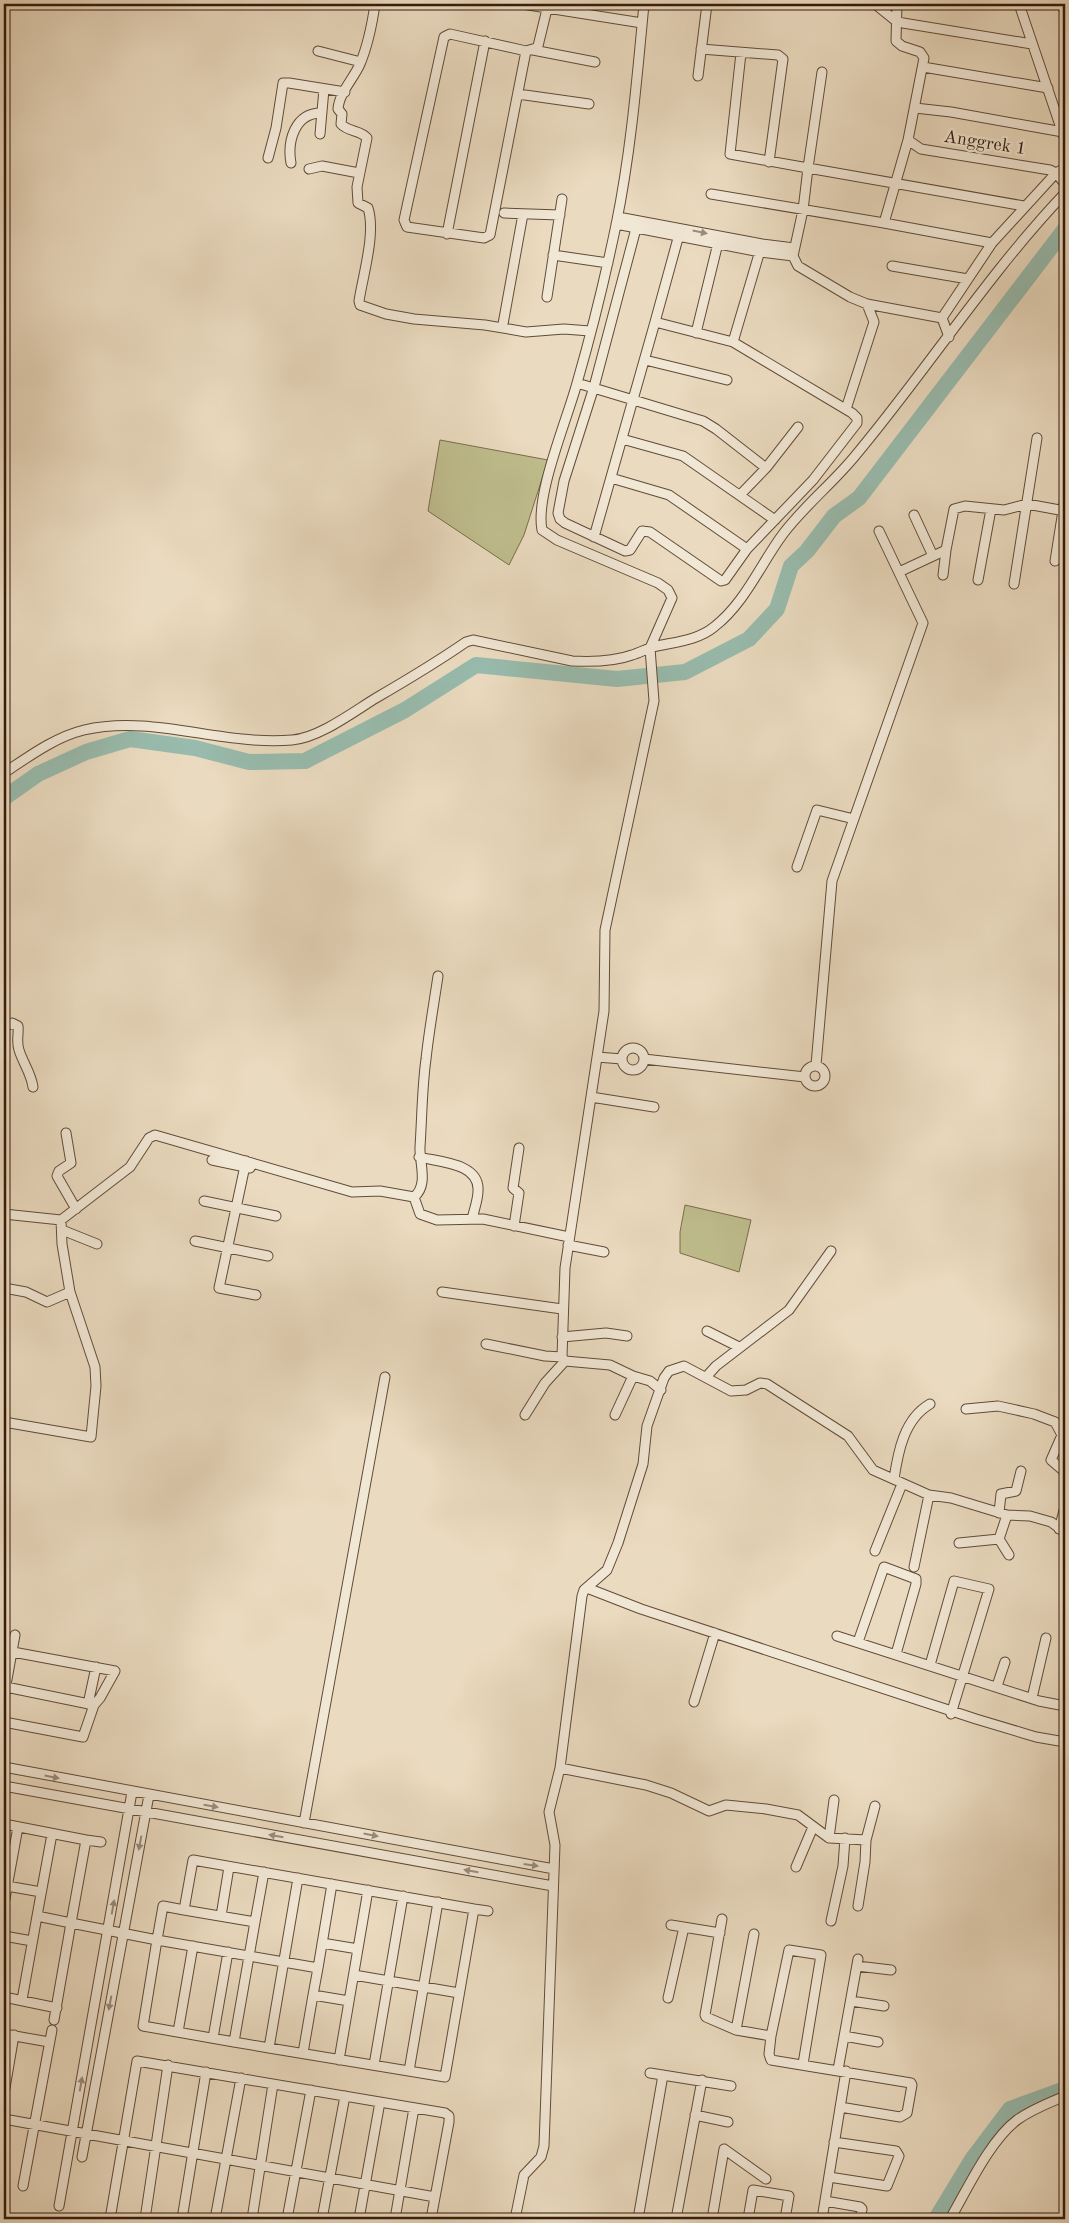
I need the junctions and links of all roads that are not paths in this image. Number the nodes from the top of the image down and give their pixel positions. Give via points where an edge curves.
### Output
1 (374, 4) edge
2 (522, 4) edge
3 (644, 4) edge
4 (707, 4) edge
5 (875, 4) edge
6 (897, 4) edge
7 (1019, 4) edge
8 (1062, 4) edge
9 (547, 9) junction
10 (1065, 13) edge
11 (896, 21) junction
12 (642, 22) junction
13 (485, 41) junction
14 (1032, 44) junction
15 (701, 49) junction
16 (529, 50) junction
17 (318, 51) dead end
18 (741, 53) junction
19 (361, 62) junction
20 (595, 62) dead end
21 (923, 68) junction
22 (822, 72) dead end
23 (698, 76) dead end
24 (1048, 88) junction
25 (324, 89) junction
26 (345, 92) junction
27 (518, 94) junction
28 (589, 104) dead end
29 (915, 108) junction
30 (321, 113) junction
31 (320, 134) dead end
32 (1064, 136) edge
33 (908, 140) junction
34 (268, 158) dead end
35 (769, 162) junction
36 (291, 163) dead end
37 (808, 168) junction
38 (1065, 168) edge
39 (309, 169) dead end
40 (359, 173) junction
41 (1056, 174) junction
42 (895, 184) junction
43 (1065, 184) edge
44 (1065, 193) edge
45 (711, 194) dead end
46 (562, 199) dead end
47 (1024, 206) junction
48 (803, 210) junction
49 (504, 213) dead end
50 (523, 214) junction
51 (560, 215) junction
52 (617, 221) junction
53 (884, 223) junction
54 (638, 224) junction
55 (679, 232) junction
56 (447, 234) junction
57 (718, 240) junction
58 (992, 243) junction
59 (761, 248) junction
60 (794, 252) junction
61 (553, 255) junction
62 (608, 263) junction
63 (892, 266) dead end
64 (968, 279) junction
65 (547, 297) dead end
66 (867, 304) junction
67 (942, 318) junction
68 (655, 322) junction
69 (503, 324) dead end
70 (590, 330) junction
71 (696, 333) junction
72 (947, 334) junction
73 (733, 342) junction
74 (645, 360) junction
75 (727, 380) dead end
76 (577, 383) junction
77 (594, 387) junction
78 (632, 398) junction
79 (846, 409) junction
80 (798, 427) dead end
81 (1037, 438) dead end
82 (622, 439) junction
83 (766, 468) junction
84 (611, 478) junction
85 (740, 495) junction
86 (1065, 498) edge
87 (1027, 504) junction
88 (991, 509) junction
89 (1064, 511) edge
90 (914, 515) dead end
91 (775, 520) junction
92 (879, 531) dead end
93 (594, 536) junction
94 (748, 549) junction
95 (946, 550) junction
96 (933, 556) junction
97 (1054, 562) dead end
98 (899, 572) junction
99 (943, 575) dead end
100 (978, 580) dead end
101 (1014, 584) dead end
102 (650, 650) junction
103 (4, 773) edge
104 (854, 819) junction
105 (797, 867) dead end
106 (438, 976) dead end
107 (4, 1027) edge
108 (597, 1057) junction
109 (622, 1059) junction
110 (644, 1059) junction
111 (816, 1066) junction
112 (805, 1077) junction
113 (33, 1087) dead end
114 (591, 1097) junction
115 (654, 1107) dead end
116 (66, 1133) dead end
117 (519, 1148) dead end
118 (420, 1157) junction
119 (212, 1160) dead end
120 (245, 1164) junction
121 (287, 1176) dead end
122 (414, 1197) junction
123 (204, 1200) dead end
124 (236, 1207) junction
125 (76, 1210) junction
126 (4, 1214) edge
127 (276, 1216) dead end
128 (472, 1219) junction
129 (61, 1220) junction
130 (514, 1226) junction
131 (62, 1230) junction
132 (195, 1241) dead end
133 (569, 1241) junction
134 (97, 1244) dead end
135 (228, 1248) junction
136 (831, 1251) dead end
137 (604, 1252) dead end
138 (268, 1256) dead end
139 (4, 1288) edge
140 (70, 1292) junction
141 (442, 1292) dead end
142 (256, 1295) dead end
143 (562, 1310) junction
144 (707, 1331) dead end
145 (562, 1336) junction
146 (627, 1336) dead end
147 (486, 1344) dead end
148 (739, 1348) junction
149 (563, 1359) junction
150 (634, 1376) junction
151 (707, 1376) junction
152 (385, 1377) dead end
153 (661, 1390) junction
154 (930, 1404) dead end
155 (966, 1409) dead end
156 (525, 1415) dead end
157 (615, 1415) dead end
158 (4, 1422) edge
159 (1021, 1472) dead end
160 (1065, 1472) edge
161 (898, 1482) junction
162 (929, 1495) junction
163 (1065, 1507) edge
164 (1003, 1514) junction
165 (1062, 1531) edge
166 (999, 1539) junction
167 (959, 1543) dead end
168 (875, 1551) dead end
169 (1009, 1555) dead end
170 (914, 1567) dead end
171 (587, 1588) junction
172 (714, 1633) junction
173 (15, 1635) dead end
174 (837, 1636) dead end
175 (1046, 1638) dead end
176 (858, 1642) junction
177 (13, 1652) junction
178 (896, 1654) junction
179 (1005, 1662) dead end
180 (930, 1665) junction
181 (96, 1667) junction
182 (963, 1675) junction
183 (997, 1686) junction
184 (5, 1692) edge
185 (1032, 1698) junction
186 (694, 1702) dead end
187 (91, 1705) junction
188 (1065, 1706) edge
189 (951, 1712) junction
190 (4, 1722) edge
191 (1065, 1742) edge
192 (4, 1767) edge
193 (560, 1768) junction
194 (4, 1786) edge
195 (132, 1792) junction
196 (149, 1795) junction
197 (834, 1800) dead end
198 (875, 1806) dead end
199 (130, 1810) junction
200 (146, 1812) junction
201 (308, 1823) junction
202 (4, 1824) edge
203 (18, 1827) junction
204 (814, 1827) junction
205 (52, 1834) junction
206 (829, 1838) junction
207 (845, 1838) junction
208 (86, 1840) junction
209 (866, 1840) junction
210 (101, 1842) dead end
211 (310, 1842) junction
212 (229, 1866) junction
213 (796, 1867) dead end
214 (554, 1869) junction
215 (264, 1872) junction
216 (298, 1878) junction
217 (332, 1884) junction
218 (7, 1886) junction
219 (553, 1886) junction
220 (368, 1890) junction
221 (41, 1892) junction
222 (403, 1896) junction
223 (438, 1902) junction
224 (4, 1904) edge
225 (858, 1906) dead end
226 (474, 1909) junction
227 (184, 1910) junction
228 (488, 1911) dead end
229 (37, 1916) junction
230 (220, 1916) junction
231 (722, 1919) dead end
232 (831, 1921) dead end
233 (255, 1922) junction
234 (72, 1923) junction
235 (671, 1925) dead end
236 (684, 1927) junction
237 (108, 1930) junction
238 (720, 1933) junction
239 (123, 1934) junction
240 (754, 1934) dead end
241 (4, 1936) edge
242 (157, 1940) junction
243 (32, 1941) junction
244 (322, 1943) junction
245 (193, 1946) junction
246 (358, 1949) junction
247 (228, 1952) junction
248 (249, 1956) junction
249 (284, 1962) junction
250 (318, 1968) junction
251 (891, 1970) dead end
252 (354, 1975) junction
253 (388, 1981) junction
254 (423, 1987) junction
255 (459, 1993) junction
256 (313, 1995) junction
257 (4, 1997) edge
258 (668, 1998) dead end
259 (22, 2000) junction
260 (349, 2001) junction
261 (850, 2001) junction
262 (884, 2006) dead end
263 (57, 2008) junction
264 (54, 2020) dead end
265 (52, 2030) dead end
266 (736, 2030) junction
267 (178, 2032) junction
268 (4, 2034) edge
269 (14, 2035) junction
270 (771, 2036) junction
271 (844, 2036) junction
272 (213, 2038) junction
273 (49, 2042) junction
274 (234, 2042) junction
275 (878, 2042) dead end
276 (269, 2048) junction
277 (303, 2053) junction
278 (339, 2060) junction
279 (803, 2064) junction
280 (168, 2065) junction
281 (374, 2065) junction
282 (842, 2070) junction
283 (409, 2071) junction
284 (206, 2072) junction
285 (650, 2073) dead end
286 (663, 2075) junction
287 (241, 2078) junction
288 (702, 2080) junction
289 (273, 2084) junction
290 (731, 2086) dead end
291 (311, 2090) junction
292 (4, 2094) edge
293 (344, 2096) junction
294 (1065, 2096) edge
295 (380, 2102) junction
296 (840, 2106) junction
297 (414, 2108) junction
298 (695, 2115) junction
299 (4, 2119) edge
300 (728, 2122) dead end
301 (34, 2124) junction
302 (72, 2132) junction
303 (85, 2134) junction
304 (122, 2141) junction
305 (834, 2142) junction
306 (156, 2147) junction
307 (193, 2154) junction
308 (82, 2158) dead end
309 (226, 2160) junction
310 (261, 2166) junction
311 (296, 2172) junction
312 (829, 2177) junction
313 (329, 2178) junction
314 (766, 2179) dead end
315 (366, 2185) junction
316 (23, 2186) dead end
317 (400, 2191) junction
318 (435, 2197) junction
319 (825, 2201) junction
320 (59, 2206) dead end
321 (110, 2219) edge
322 (145, 2219) edge
323 (182, 2219) edge
324 (215, 2219) edge
325 (252, 2219) edge
326 (287, 2219) edge
327 (322, 2219) edge
328 (359, 2219) edge
329 (395, 2219) edge
330 (431, 2219) edge
331 (516, 2219) edge
332 (638, 2219) edge
333 (676, 2219) edge
334 (712, 2219) edge
335 (748, 2219) edge
336 (784, 2219) edge
337 (822, 2219) edge
338 (860, 2219) edge
339 (950, 2219) edge

1 - 19 street via 371,31
2 - 9 street
3 - 12 street
4 - 15 street
5 - 11 street
6 - 11 street
7 - 14 street
8 - 10 street
9 - 12 street
9 - 16 street via 538,46
11 - 14 street
11 - 21 street via 896,40 923,55
12 - 52 street via 633,118
13 - 16 street
13 - 56 street
13 - 56 street via 450,34 444,37 404,220 407,227
14 - 24 street
15 - 18 street
15 - 23 street
16 - 20 street
16 - 27 street
17 - 19 street
18 - 35 street via 730,154
18 - 35 street via 778,55 783,59
19 - 26 street
21 - 24 street
21 - 29 street
22 - 37 street
24 - 32 street
25 - 26 street
25 - 30 street
25 - 34 street via 283,84
26 - 40 street via 338,105 341,124 367,137
27 - 28 street
27 - 56 street via 490,235 484,238
29 - 32 street via 952,112
29 - 33 street
30 - 31 street
30 - 36 street via 308,115 297,125 291,139
33 - 41 street, Anggrek 1 via 921,149 1037,167
33 - 42 street
35 - 37 street
37 - 42 street
37 - 48 street
38 - 41 street
39 - 40 street via 322,166
40 - 70 street via 358,203 368,208 370,217 361,306 414,319 526,332
41 - 43 street
41 - 47 street
42 - 47 street
42 - 53 street
44 - 72 street via 1032,228
45 - 48 street
46 - 51 street
47 - 58 street
48 - 53 street
48 - 60 street
49 - 50 street
50 - 51 street
50 - 69 street
51 - 61 street
52 - 54 street
52 - 62 street
53 - 58 street
54 - 55 street
54 - 77 street
55 - 57 street
55 - 68 street
57 - 59 street
57 - 71 street
58 - 64 street
59 - 60 street
59 - 73 street
60 - 66 street via 803,271
61 - 62 street
61 - 65 street
62 - 70 street
63 - 64 street
64 - 67 street
66 - 67 street
66 - 79 street via 874,322
67 - 72 street
68 - 71 street
68 - 74 street
70 - 76 street
71 - 73 street
72 - 102 street via 855,457 784,533 725,618 701,634
73 - 79 street
74 - 75 street
74 - 78 street
76 - 77 street
76 - 102 street via 540,510 542,530 557,540 640,575 671,593 671,603
77 - 78 street
77 - 93 street via 564,481 558,513 565,523
78 - 82 street
78 - 83 street via 716,428
79 - 91 street via 856,416 856,426 813,480
80 - 83 street
81 - 87 street
82 - 84 street
82 - 85 street via 683,456
83 - 85 street
84 - 93 street
84 - 94 street via 669,495
85 - 91 street
86 - 89 street
87 - 88 street via 1004,510
87 - 89 street
87 - 101 street
88 - 95 street via 965,506 954,509
88 - 100 street
89 - 97 street
90 - 96 street
91 - 94 street
92 - 98 street
93 - 94 street via 627,551 642,532 650,532 723,580
95 - 96 street
95 - 99 street
96 - 98 street
98 - 104 street via 923,622
102 - 103 street via 613,660 587,662 473,640 342,719 300,738 251,739 115,726 67,737
102 - 108 street via 654,699 606,922 603,946 606,985
104 - 105 street via 817,810
104 - 111 street via 832,881
106 - 118 street via 426,1059
107 - 113 street via 12,1023 18,1026 19,1051 32,1077
108 - 109 street
108 - 114 street
109 - 110 street via 624,1066 631,1070 641,1066
109 - 110 street via 628,1049 635,1048 642,1052
110 - 112 street
111 - 112 street via 807,1070
111 - 112 street via 825,1072 821,1084 811,1085
114 - 115 street
114 - 133 street
116 - 125 street via 71,1162 57,1176
117 - 130 street via 513,1188 519,1193
118 - 122 street via 422,1182
118 - 128 street via 463,1167 472,1173 478,1191
119 - 120 street
120 - 121 street
120 - 122 street via 352,1192 380,1190
120 - 124 street
120 - 125 street via 159,1135 151,1136 130,1167
122 - 128 street via 424,1217
123 - 124 street
124 - 127 street
124 - 135 street
125 - 129 street
126 - 129 street
128 - 130 street
129 - 131 street
130 - 133 street
131 - 134 street
131 - 140 street
132 - 135 street
133 - 137 street
133 - 143 street
135 - 138 street
135 - 142 street via 219,1288
136 - 148 street via 789,1310
139 - 140 street via 26,1292 47,1302
140 - 158 street via 96,1366 91,1437
141 - 143 street
143 - 145 street
144 - 148 street
145 - 146 street via 606,1333
145 - 149 street
147 - 149 street
148 - 151 street
149 - 150 street via 610,1365
149 - 156 street
150 - 153 street via 650,1381
150 - 157 street
151 - 153 street via 680,1367 669,1371
151 - 161 street via 731,1391 746,1390 760,1383 776,1389 848,1436 870,1468
152 - 201 street
153 - 171 street via 647,1426 643,1464 618,1543 607,1570
154 - 161 street via 915,1414 905,1433
155 - 160 street via 998,1406 1055,1422 1062,1436 1050,1460
159 - 164 street via 1016,1491 1001,1494
161 - 162 street
161 - 168 street
162 - 164 street via 951,1498
162 - 170 street
163 - 165 street
164 - 165 street via 1051,1522
164 - 166 street
166 - 167 street
166 - 169 street
171 - 172 street
171 - 193 street via 582,1596
172 - 186 street
172 - 189 street
173 - 177 street
174 - 176 street
175 - 185 street
176 - 178 street
176 - 178 street via 884,1567 916,1579
177 - 181 street
177 - 184 street
178 - 180 street
179 - 183 street
180 - 182 street
180 - 182 street via 954,1581 989,1589
181 - 187 street
181 - 187 street via 115,1671 100,1698
182 - 183 street
182 - 189 street
183 - 185 street
184 - 187 street
185 - 188 street
187 - 190 street via 83,1737
189 - 191 street via 1036,1737
192 -> 195 street
193 - 204 street via 646,1784 709,1811 726,1805 766,1809 798,1815
193 - 214 street via 549,1812
194 - 199 street
195 - 196 street
195 - 199 street
196 - 200 street
196 -> 201 street
197 - 206 street
198 - 209 street
199 - 200 street
237 -> 199 street
211 -> 200 street
200 -> 239 street
201 - 211 street
201 -> 214 street
202 - 203 street
203 - 205 street
203 - 218 street
204 - 206 street
204 - 213 street
205 - 208 street
205 - 221 street
206 - 207 street
207 - 209 street
207 - 232 street via 844,1866
208 - 210 street
208 - 234 street
209 - 225 street
219 -> 211 street
212 - 215 street
212 - 227 street via 193,1860
212 - 230 street
214 - 219 street
215 - 216 street
215 - 233 street
216 - 217 street
216 - 249 street
217 - 220 street
217 - 244 street
218 - 221 street
218 - 224 street
219 - 331 street via 544,2146 541,2157 524,2175
220 - 222 street
220 - 246 street
221 - 229 street
222 - 223 street
222 - 253 street
223 - 226 street
223 - 254 street
226 - 228 street
226 - 255 street
227 - 230 street
227 - 242 street via 163,1906
229 - 234 street
229 - 243 street
230 - 233 street
231 - 238 street
233 - 248 street
234 - 237 street
234 - 263 street
235 - 236 street
236 - 238 street
236 - 258 street
237 - 239 street
302 -> 237 street
238 - 266 street via 704,2015
239 - 242 street
239 -> 303 street
240 - 266 street
241 - 243 street
242 - 245 street
242 - 267 street via 143,2026
243 - 259 street
244 - 246 street
244 - 250 street
245 - 247 street
245 - 267 street
246 - 252 street
247 - 248 street
247 - 272 street
248 - 249 street
248 - 274 street
249 - 250 street
249 - 276 street
250 - 256 street
251 - 261 street via 857,1962
252 - 253 street
252 - 260 street
253 - 254 street
253 - 281 street
254 - 255 street
254 - 283 street
255 - 283 street via 445,2078
256 - 260 street
256 - 277 street
257 - 259 street
259 - 263 street
260 - 278 street
261 - 262 street
261 - 271 street
263 - 264 street
265 - 273 street
266 - 270 street
267 - 272 street
268 - 269 street
269 - 273 street
269 - 292 street
270 - 279 street via 771,2060
270 - 279 street via 789,1950 822,1955
271 - 275 street
271 - 282 street
272 - 274 street
273 - 301 street
274 - 276 street
276 - 277 street
277 - 278 street
278 - 281 street
279 - 282 street
280 - 284 street
280 - 304 street via 138,2061 135,2064
280 - 306 street
281 - 283 street
282 - 296 street
282 - 296 street via 912,2085 907,2113 900,2117
284 - 287 street
284 - 307 street
285 - 286 street
286 - 288 street
286 - 332 street
287 - 289 street
287 - 309 street
288 - 290 street
288 - 298 street
289 - 291 street
289 - 310 street
291 - 293 street
291 - 311 street
293 - 295 street
293 - 313 street
294 - 339 street via 1033,2110 1005,2131
295 - 297 street
295 - 315 street
296 - 305 street
297 - 317 street
297 - 318 street via 449,2116
298 - 300 street
298 - 333 street
299 - 301 street
301 - 302 street
301 - 316 street
302 - 303 street
302 - 320 street
303 - 304 street
303 - 308 street
304 - 306 street
304 - 321 street
305 - 312 street
305 - 312 street via 896,2151 898,2156 887,2186
306 - 307 street
306 - 322 street
307 - 309 street
307 - 323 street
309 - 310 street
309 - 324 street
310 - 311 street
310 - 325 street
311 - 313 street
311 - 326 street
312 - 319 street
313 - 315 street
313 - 327 street
314 - 334 street via 724,2149
315 - 317 street
315 - 328 street
317 - 318 street
317 - 329 street
318 - 330 street
319 - 337 street
319 - 338 street via 860,2207
335 - 336 street via 753,2190 789,2196

